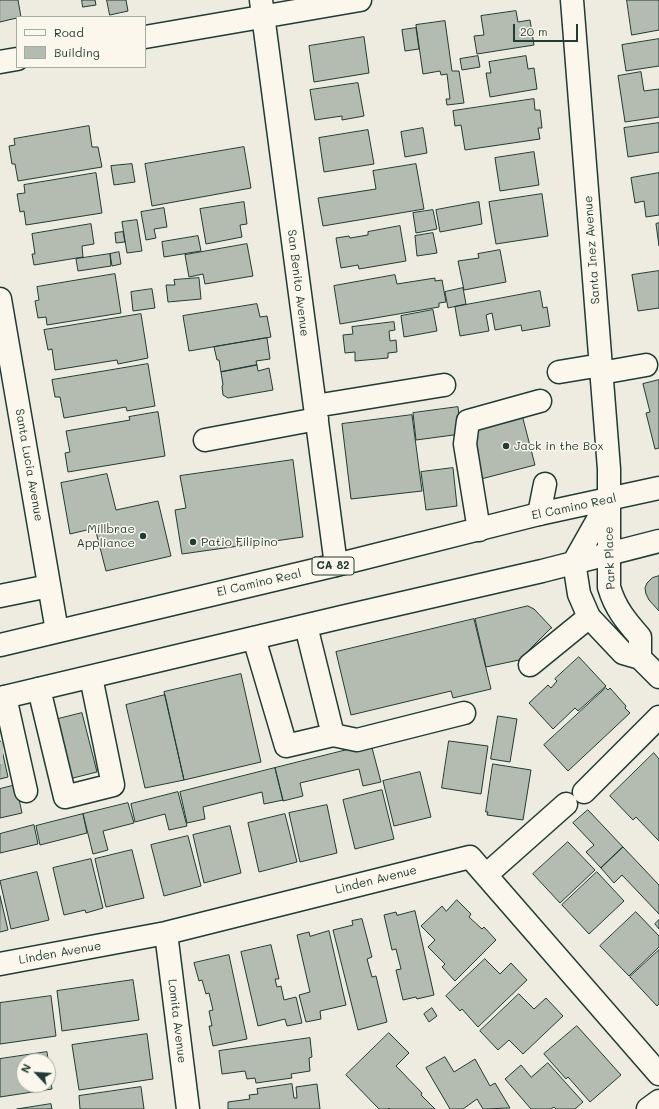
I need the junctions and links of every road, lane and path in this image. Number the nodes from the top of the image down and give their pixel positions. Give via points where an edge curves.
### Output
1 (360, 0) edge
2 (572, 0) edge
3 (262, 8) edge
4 (146, 37) edge
5 (16, 59) edge
6 (0, 62) edge
7 (0, 298) edge
8 (646, 365) dead end
9 (601, 369) junction
10 (559, 372) dead end
11 (444, 386) dead end
12 (540, 401) dead end
13 (316, 413) junction
14 (205, 440) dead end
15 (545, 484) dead end
16 (659, 488) edge
17 (609, 500) junction
18 (539, 514) junction
19 (480, 530) junction
20 (659, 541) edge
21 (608, 553) junction
22 (574, 562) junction
23 (336, 565) junction
24 (49, 586) junction
25 (0, 596) edge
26 (589, 617) junction
27 (306, 626) junction
28 (57, 631) junction
29 (254, 638) junction
30 (0, 645) edge
31 (640, 658) junction
32 (530, 665) dead end
33 (91, 677) junction
34 (659, 677) edge
35 (39, 689) junction
36 (2, 698) edge
37 (464, 713) dead end
38 (659, 717) edge
39 (333, 735) junction
40 (26, 790) dead end
41 (584, 792) dead end
42 (566, 804) dead end
43 (486, 875) junction
44 (166, 933) junction
45 (0, 964) edge
46 (659, 1074) edge
47 (659, 1101) edge
48 (188, 1109) edge
49 (648, 1109) edge

1 - 3 street
2 - 9 street, Santa Inez Avenue
3 - 4 street
3 - 13 street, San Benito Avenue
5 - 6 street
7 - 24 street, Santa Lucia Avenue
8 - 9 street
9 - 10 street
9 - 17 street, Santa Inez Avenue
11 - 13 street
12 - 19 street via 468,421 465,444
13 - 14 street
13 - 23 street, San Benito Avenue
15 - 18 street
16 - 17 street, El Camino Real / CA 82
17 - 18 street, El Camino Real / CA 82
17 - 21 street, Park Place
17 - 22 street, Park Place
18 - 19 street, El Camino Real / CA 82
19 - 23 street, El Camino Real / CA 82
20 - 21 street
21 - 22 street
21 - 31 street, Park Place via 609,587 623,618 640,637
22 - 26 street via 579,594
22 - 27 street
23 - 28 street, El Camino Real / CA 82
24 - 25 street
24 - 28 street, Santa Lucia Avenue
26 - 31 street via 623,653
26 - 32 street
27 - 29 street
27 - 39 street
28 - 30 street, El Camino Real / CA 82
29 - 33 street
29 - 39 street via 286,746
31 - 34 street
33 - 35 street
33 - 35 street via 113,785 65,798
35 - 36 street
36 - 40 street via 10,751
37 - 39 street via 357,740
38 - 41 street
42 - 43 street
43 - 44 street, Linden Avenue via 470,857
43 - 46 street, Linden Avenue
44 - 45 street, Linden Avenue
44 - 48 street, Lomita Avenue
47 - 49 street

